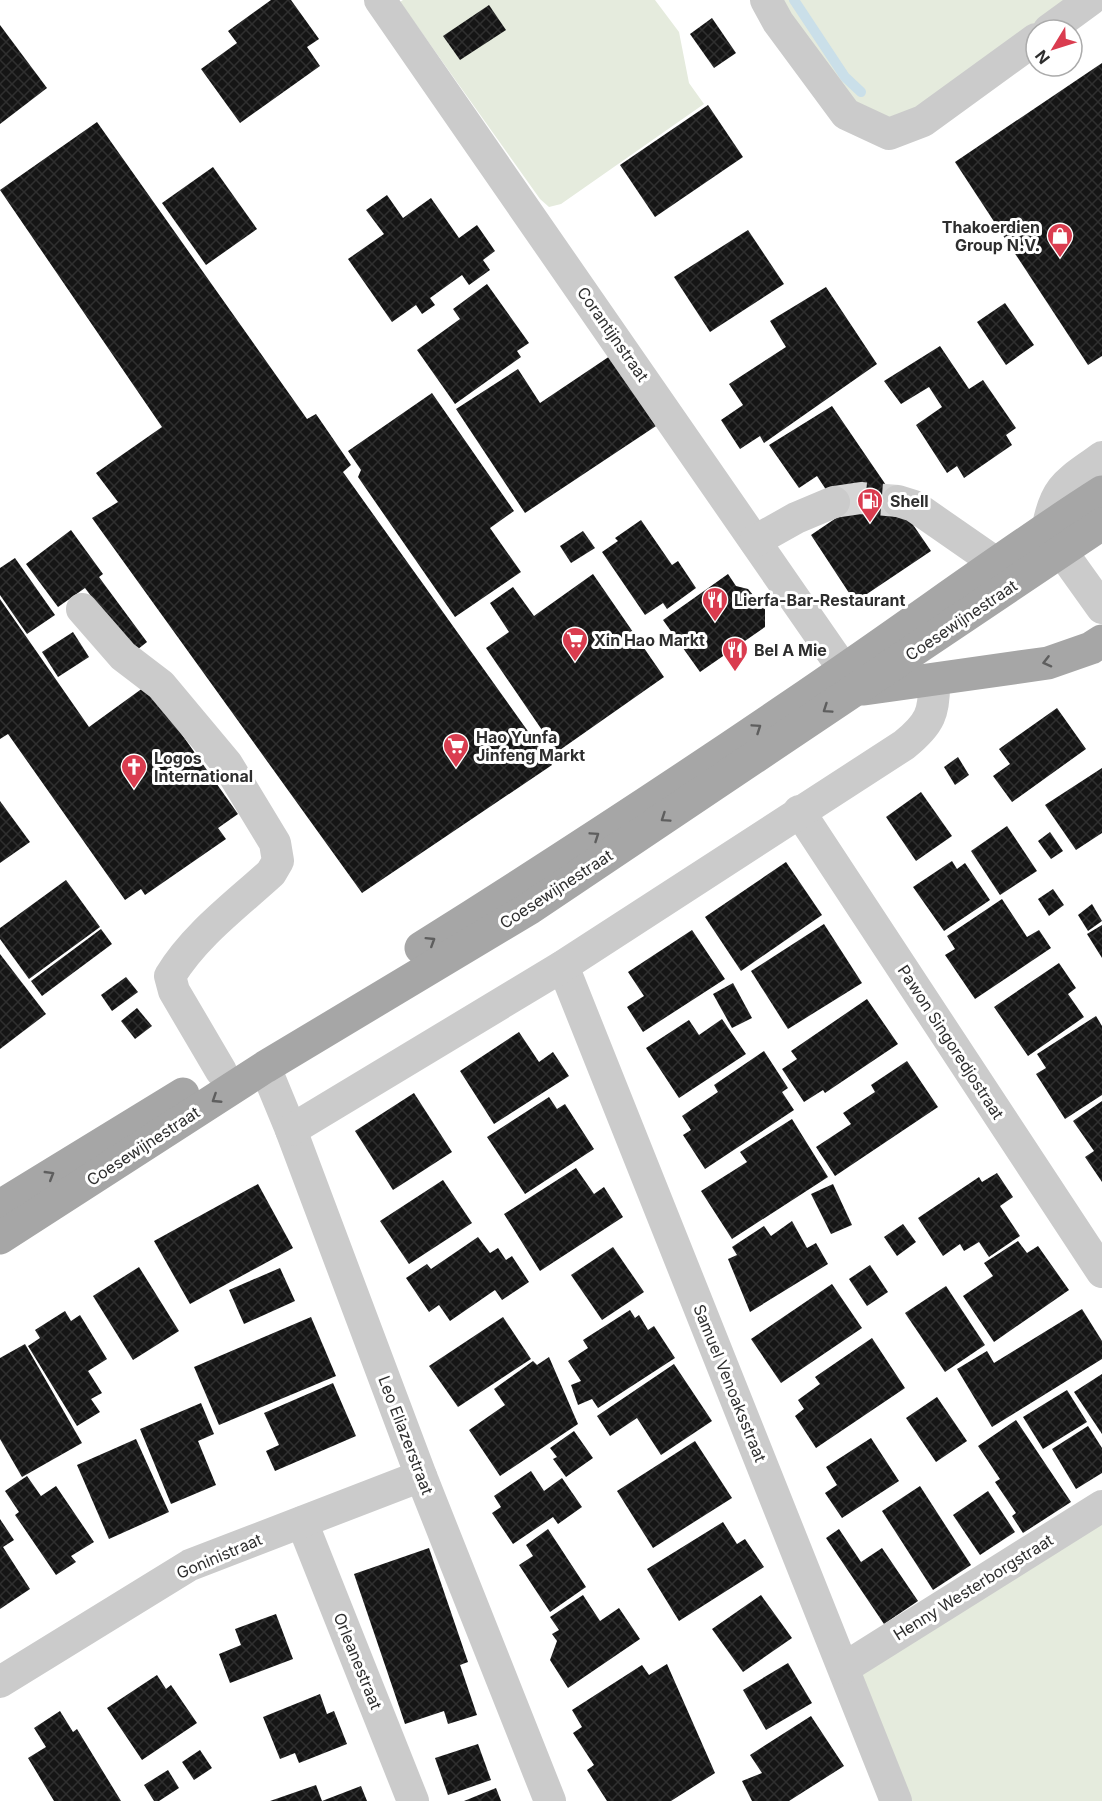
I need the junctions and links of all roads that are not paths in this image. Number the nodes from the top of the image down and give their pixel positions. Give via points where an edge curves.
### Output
1 (380, 0) edge
2 (766, 0) edge
3 (1090, 0) edge
4 (1065, 18) edge
5 (1024, 48) edge
6 (1102, 457) edge
7 (1102, 492) edge
8 (898, 501) tunnel mouth
9 (834, 502) tunnel mouth
10 (1102, 524) edge
11 (1055, 539) junction
12 (755, 541) junction
13 (996, 563) junction
14 (1102, 608) edge
15 (82, 609) dead end
16 (1102, 641) edge
17 (934, 679) junction
18 (850, 680) junction
19 (799, 811) junction
20 (563, 966) junction
21 (265, 1067) junction
22 (221, 1071) junction
23 (291, 1130) junction
24 (0, 1206) edge
25 (0, 1238) edge
26 (1102, 1272) edge
27 (421, 1476) junction
28 (1102, 1506) edge
29 (302, 1522) junction
30 (844, 1668) junction
31 (0, 1682) edge
32 (413, 1801) edge
33 (550, 1801) edge
34 (896, 1801) edge

1 - 12 street, Corantijnstraat
2 - 5 street via 846,114 889,134 923,121
3 - 4 street
6 - 11 street via 1056,496
7 - 11 main road, Coesewijnestraat
8 - 13 street via 914,506
9 - 12 street
10 - 11 main road, Coesewijnestraat
11 - 13 main road, Coesewijnestraat
11 - 14 street
11 - 18 main road, Coesewijnestraat
12 - 18 street, Corantijnstraat
13 - 18 main road, Coesewijnestraat
15 - 22 street via 123,656 169,693 227,764 275,843 278,861 271,873 200,939 170,976 174,991
16 -> 17 main road via 1048,663
17 - 18 main road
17 - 19 street via 935,702 921,731
18 -> 21 main road, Coesewijnestraat via 530,908
22 -> 18 main road, Coesewijnestraat
19 - 20 street
19 - 26 street, Pawon Singoredjostraat
20 - 23 street
20 - 30 street, Samuel Venoaksstraat
21 - 23 street, Leo Eliazerstraat
21 -> 25 main road, Coesewijnestraat
24 -> 22 main road, Coesewijnestraat
23 - 27 street, Leo Eliazerstraat
27 - 29 street, Goninistraat
27 - 33 street, Leo Eliazerstraat
28 - 30 street, Henny Westerborgstraat
29 - 31 street, Goninistraat via 190,1565
29 - 32 street, Orleanestraat
30 - 34 street, Samuel Venoaksstraat

